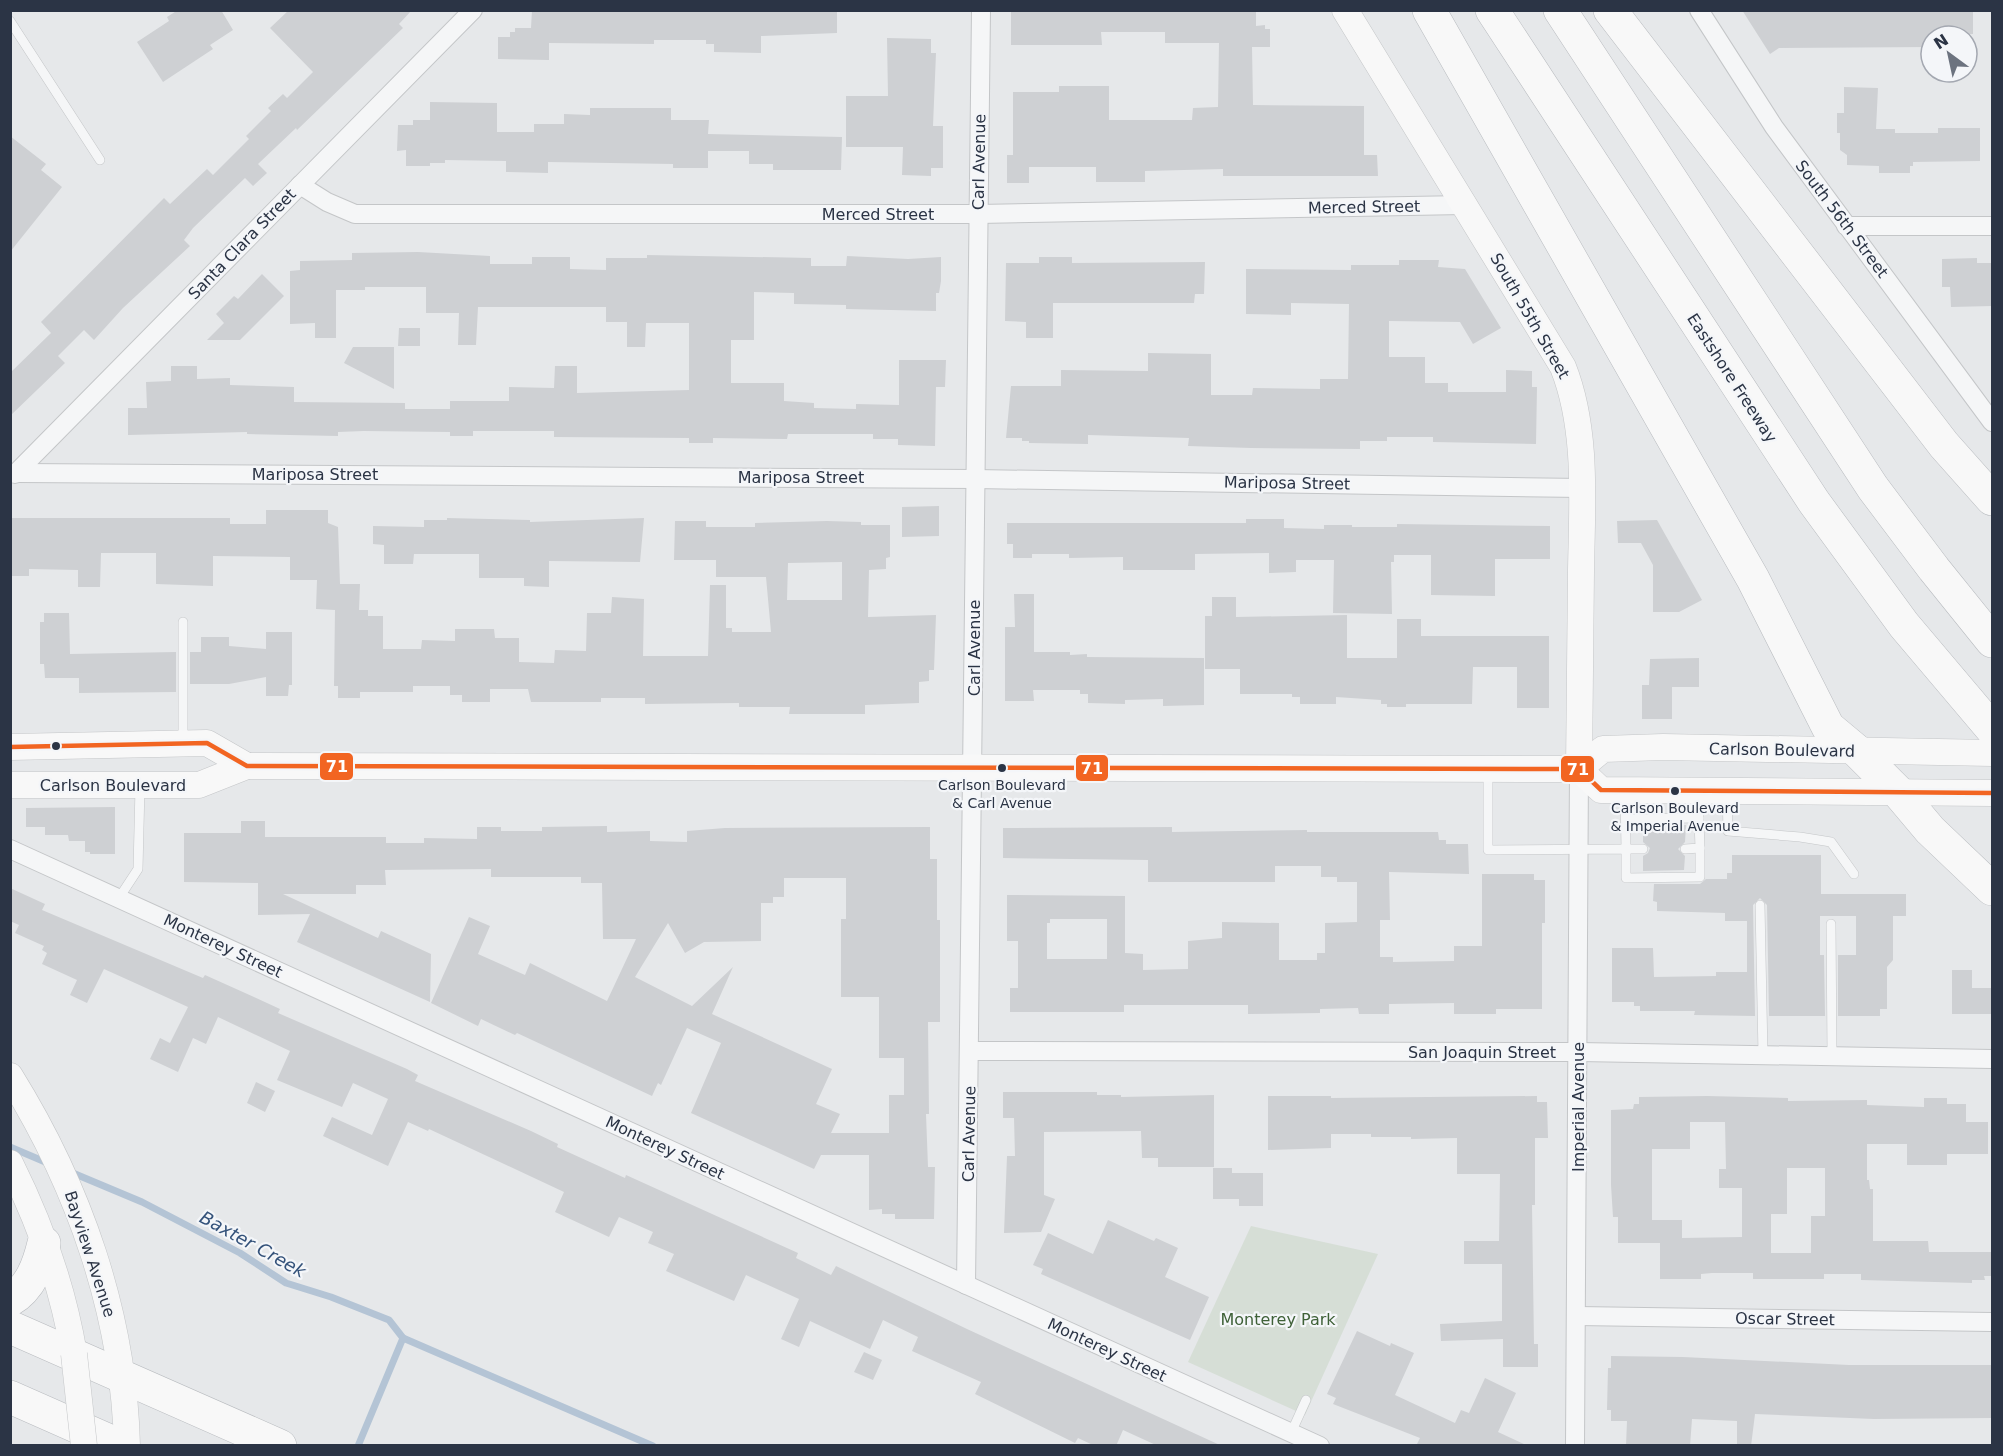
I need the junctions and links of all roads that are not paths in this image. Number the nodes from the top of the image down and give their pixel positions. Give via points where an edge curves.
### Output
1 (473, 10) edge
2 (981, 10) edge
3 (1345, 10) edge
4 (1429, 10) edge
5 (1492, 10) edge
6 (1560, 10) edge
7 (1610, 10) edge
8 (1699, 10) edge
9 (10, 21) edge
10 (100, 160) dead end
11 (300, 184) junction
12 (1464, 205) junction
13 (978, 214) junction
14 (1846, 226) junction
15 (1992, 226) edge
16 (1992, 423) edge
17 (15, 474) edge
18 (975, 479) junction
19 (1582, 488) junction
20 (1992, 499) edge
21 (183, 622) dead end
22 (1992, 642) edge
23 (1991, 736) edge
24 (183, 744) junction
25 (11, 745) edge
26 (1858, 753) junction
27 (248, 766) junction
28 (974, 766) junction
29 (1488, 768) junction
30 (1579, 769) junction
31 (10, 785) edge
32 (140, 787) junction
33 (1625, 790) junction
34 (1698, 790) junction
35 (1726, 790) junction
36 (1898, 792) junction
37 (1992, 793) edge
38 (1699, 818) junction
39 (1626, 819) junction
40 (1700, 848) junction
41 (10, 849) edge
42 (1626, 849) junction
43 (1643, 849) dead end
44 (1685, 849) dead end
45 (1579, 851) junction
46 (1854, 874) dead end
47 (1992, 889) edge
48 (119, 898) junction
49 (1760, 905) dead end
50 (1831, 924) dead end
51 (971, 1051) junction
52 (1579, 1052) junction
53 (1763, 1055) junction
54 (1832, 1056) junction
55 (1992, 1059) edge
56 (10, 1076) edge
57 (10, 1163) edge
58 (44, 1243) junction
59 (966, 1285) junction
60 (10, 1300) edge
61 (1577, 1316) junction
62 (1992, 1322) edge
63 (10, 1327) edge
64 (74, 1354) junction
65 (122, 1375) junction
66 (10, 1397) edge
67 (1306, 1400) dead end
68 (1291, 1433) junction
69 (84, 1446) edge
70 (121, 1446) edge
71 (127, 1446) edge
72 (280, 1446) edge
73 (1320, 1446) edge
74 (1575, 1446) edge

1 - 11 street, Santa Clara Street
2 - 13 street, Carl Avenue
3 - 12 main road, South 55th Street
4 - 26 highway via 1753,579 1828,727
5 - 23 highway, Eastshore Freeway via 1814,502
6 - 22 highway via 1874,488
7 - 20 highway via 1908,398
8 - 14 street, South 56th Street via 1774,127
9 - 10 lane
11 - 13 street, Merced Street via 355,214
11 - 17 street, Santa Clara Street
12 - 13 street, Merced Street
12 - 19 main road, South 55th Street via 1565,374 1577,426
13 - 18 street, Carl Avenue
14 - 15 street
14 - 16 street, South 56th Street
17 - 18 street, Mariposa Street
18 - 19 street, Mariposa Street
18 - 28 street, Carl Avenue
19 - 30 main road, South 55th Street
21 - 24 lane
23 - 26 main road, Carlson Boulevard
24 - 25 main road, Carlson Boulevard
24 - 27 main road, Carlson Boulevard via 207,743
26 - 30 main road, Carlson Boulevard via 1603,749
26 - 36 highway
27 - 28 main road, Carlson Boulevard
27 - 32 main road, Carlson Boulevard via 199,785
28 - 29 main road, Carlson Boulevard
28 - 51 street, Carl Avenue
29 - 30 main road, Carlson Boulevard
29 - 45 lane via 1488,850
30 - 33 main road via 1601,790
30 - 45 street, Imperial Avenue
31 - 32 main road, Carlson Boulevard
32 - 48 lane via 138,869
33 - 34 main road
33 - 39 lane
34 - 35 main road
34 - 38 lane
35 - 36 main road
35 - 46 lane via 1728,831 1832,842
36 - 37 main road
36 - 47 highway via 1930,830
38 - 39 lane
38 - 40 lane
39 - 42 lane
40 - 42 lane via 1700,877 1626,878
40 - 44 lane
41 - 48 street, Monterey Street
42 - 43 lane
42 - 45 lane
45 - 52 street, Imperial Avenue
48 - 59 street, Monterey Street
49 - 53 lane
50 - 54 lane
51 - 52 street, San Joaquin Street
51 - 59 street, Carl Avenue
52 - 53 street, San Joaquin Street
52 - 61 street, Imperial Avenue
53 - 54 street, San Joaquin Street
54 - 55 street, San Joaquin Street
56 - 65 main road, Bayview Avenue via 45,1136 75,1202 105,1293
57 - 58 main road
58 - 60 highway via 32,1277 23,1291
58 - 64 main road
59 - 68 street, Monterey Street
61 - 62 street, Oscar Street
61 - 74 street, Imperial Avenue
63 - 64 highway
64 - 65 highway
64 - 69 main road, bridge
65 - 71 main road, Bayview Avenue
65 - 72 highway
66 - 70 highway
67 - 68 lane
68 - 73 street, Monterey Street

